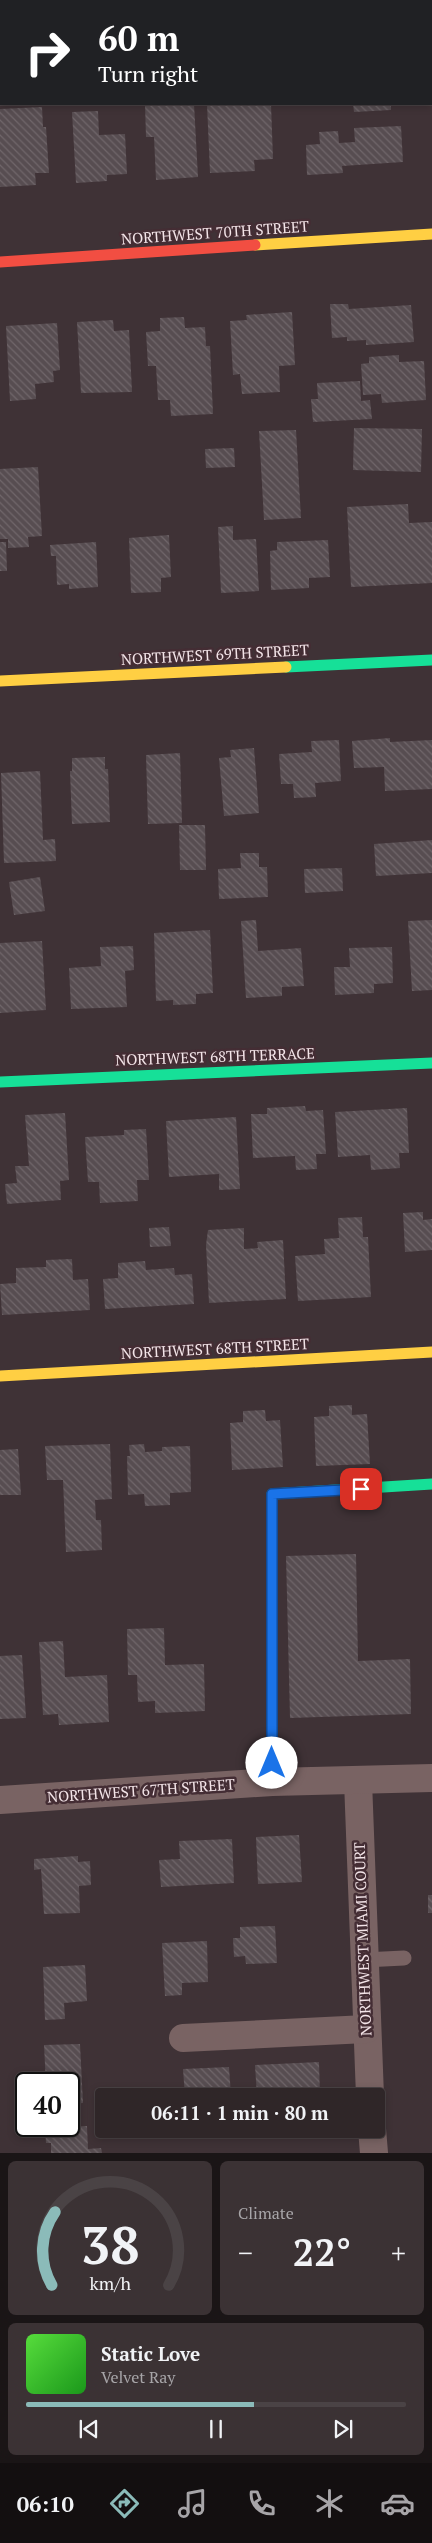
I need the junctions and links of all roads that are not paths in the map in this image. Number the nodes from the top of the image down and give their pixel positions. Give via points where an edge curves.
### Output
1 (432, 234) edge
2 (0, 262) edge
3 (432, 660) edge
4 (0, 681) edge
5 (432, 1063) edge
6 (0, 1082) edge
7 (432, 1352) edge
8 (0, 1376) edge
9 (432, 1484) edge
10 (432, 1778) edge
11 (358, 1781) junction
12 (272, 1782) junction
13 (0, 1800) edge
14 (404, 1958) dead end
15 (364, 1960) junction
16 (366, 2029) junction
17 (183, 2038) dead end
18 (370, 2088) edge
19 (373, 2138) edge
20 (374, 2153) edge

1 - 2 street, NORTHWEST 70TH STREET
3 - 4 street, NORTHWEST 69TH STREET
5 - 6 street, NORTHWEST 68TH TERRACE
7 - 8 street, NORTHWEST 68TH STREET
9 - 12 street via 272,1494
10 - 11 street, NORTHWEST 67TH STREET
11 - 12 street, NORTHWEST 67TH STREET
11 - 15 street, NORTHWEST MIAMI COURT
12 - 13 street, NORTHWEST 67TH STREET
14 - 15 lane
15 - 16 street, NORTHWEST MIAMI COURT
16 - 17 street
16 - 18 street, NORTHWEST MIAMI COURT
19 - 20 street

